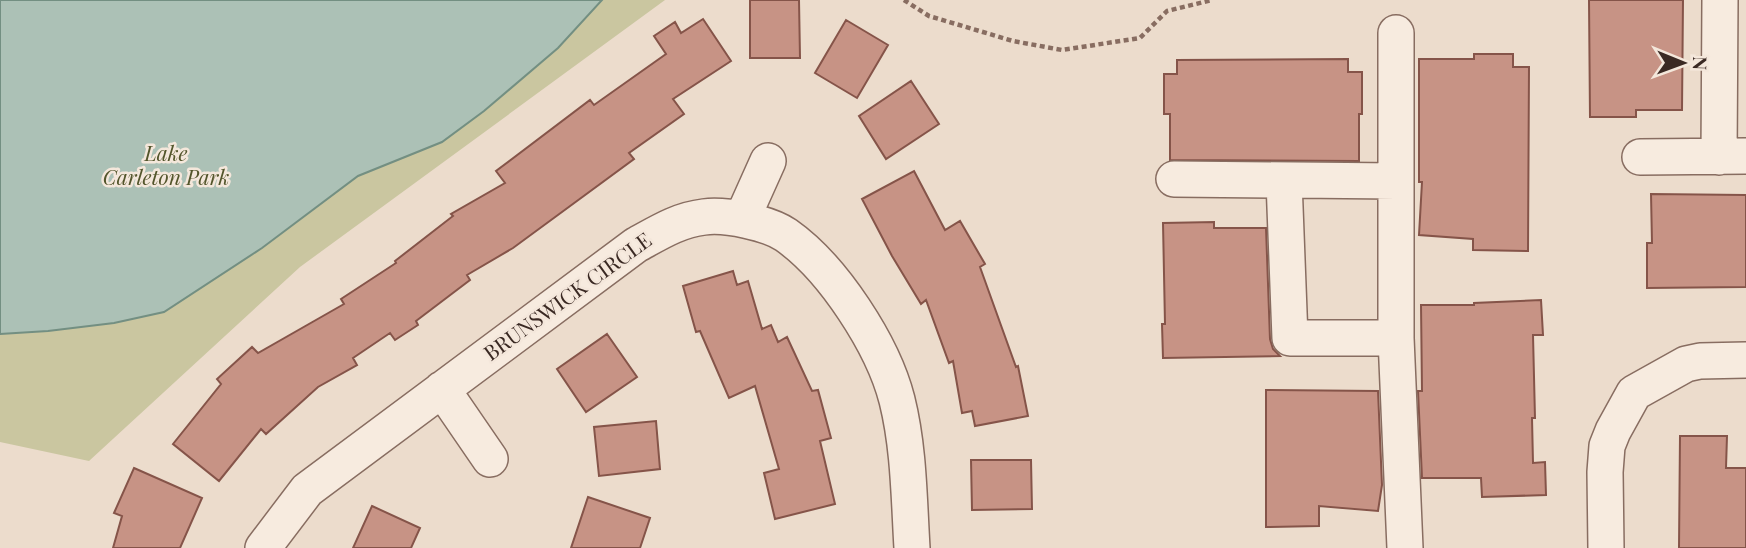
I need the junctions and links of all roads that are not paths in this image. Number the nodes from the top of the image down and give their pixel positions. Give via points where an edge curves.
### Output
1 (1720, 0) edge
2 (1395, 33) dead end
3 (1734, 58) edge
4 (1640, 157) dead end
5 (1733, 157) edge
6 (768, 161) dead end
7 (1174, 178) dead end
8 (1284, 181) junction
9 (1396, 181) junction
10 (742, 219) junction
11 (1396, 338) junction
12 (1746, 360) edge
13 (442, 389) junction
14 (490, 459) dead end
15 (263, 548) edge
16 (912, 548) edge
17 (1405, 548) edge
18 (1606, 548) edge

1 - 3 street
2 - 9 street
3 - 5 street
4 - 5 street
6 - 10 street
7 - 8 street
8 - 9 street
8 - 11 street via 1290,338
9 - 11 street
10 - 13 street, BRUNSWICK CIRCLE via 706,217 674,223 636,245
10 - 16 street, BRUNSWICK CIRCLE via 784,234 814,259 839,287 883,362 905,437
11 - 17 street
12 - 18 street via 1686,364 1633,393 1607,446
13 - 14 street
13 - 15 street, BRUNSWICK CIRCLE via 307,490

